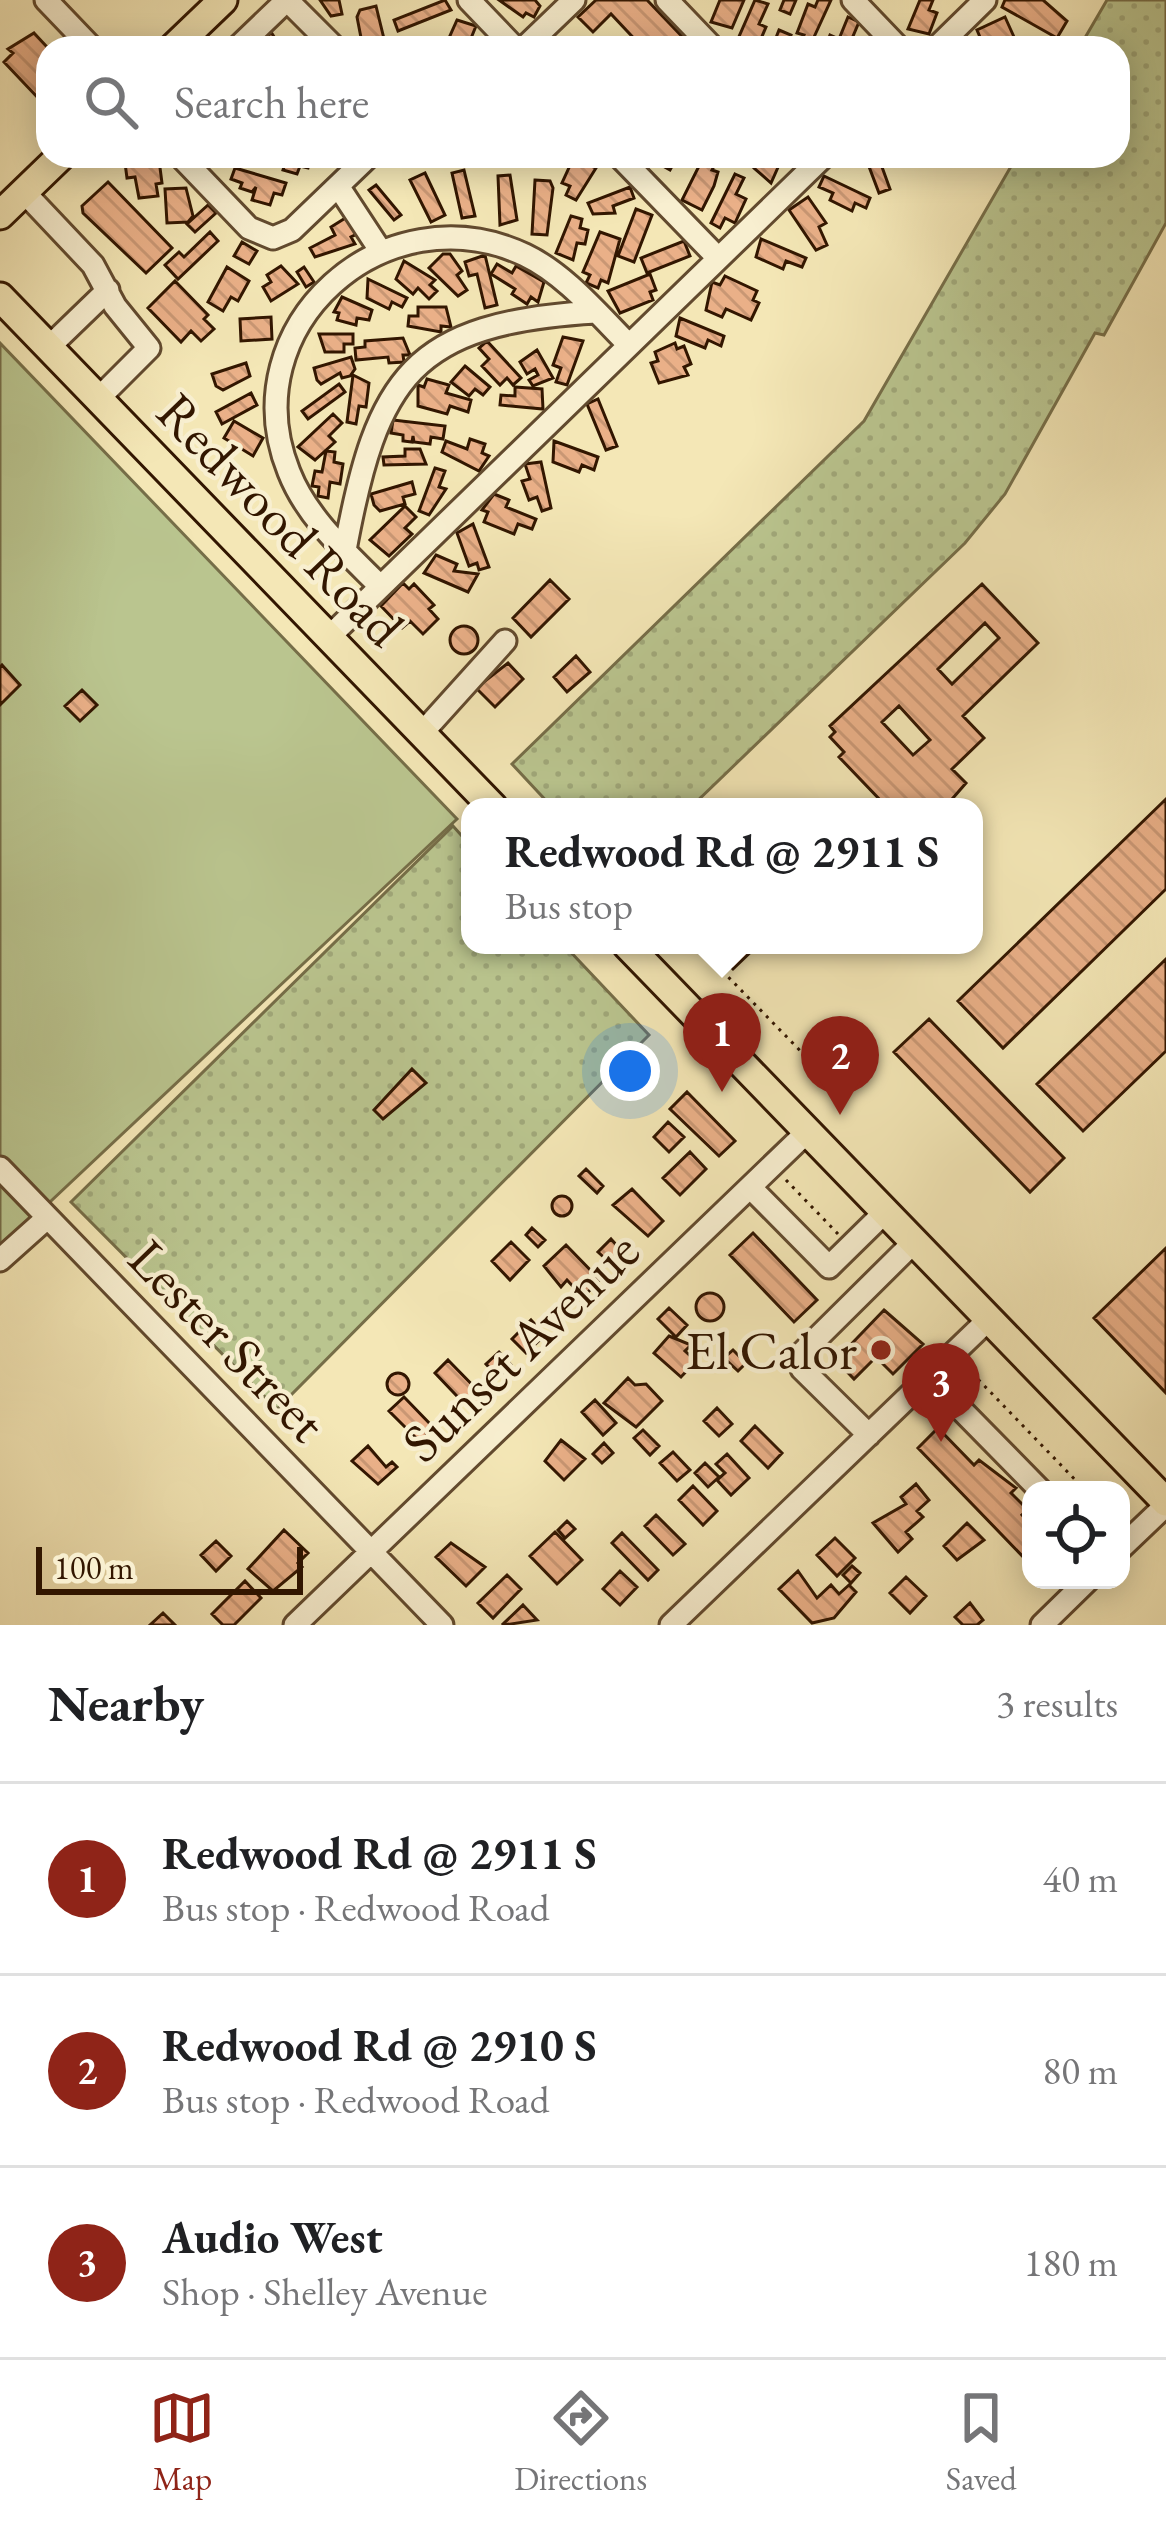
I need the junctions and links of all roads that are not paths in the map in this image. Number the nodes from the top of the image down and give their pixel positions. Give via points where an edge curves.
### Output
1 (46, 0) edge
2 (223, 0) edge
3 (287, 0) edge
4 (469, 0) edge
5 (574, 0) edge
6 (667, 0) edge
7 (853, 0) edge
8 (985, 0) edge
9 (80, 36) edge
10 (186, 36) edge
11 (250, 36) edge
12 (323, 36) edge
13 (507, 36) edge
14 (534, 36) edge
15 (702, 36) edge
16 (888, 36) edge
17 (948, 36) edge
18 (49, 168) edge
19 (191, 168) edge
20 (357, 168) edge
21 (632, 168) edge
22 (810, 168) edge
23 (338, 186) junction
24 (24, 192) junction
25 (0, 215) edge
26 (380, 250) junction
27 (718, 258) junction
28 (108, 290) junction
29 (0, 297) edge
30 (596, 312) junction
31 (629, 345) junction
32 (49, 347) junction
33 (98, 399) junction
34 (345, 550) junction
35 (380, 586) junction
36 (328, 637) junction
37 (505, 641) dead end
38 (422, 733) junction
39 (484, 798) edge
40 (636, 954) edge
41 (808, 1132) junction
42 (0, 1168) edge
43 (750, 1187) junction
44 (885, 1212) junction
45 (47, 1217) junction
46 (914, 1242) junction
47 (0, 1261) edge
48 (989, 1319) junction
49 (929, 1377) junction
50 (869, 1435) junction
51 (1031, 1481) edge
52 (1166, 1503) edge
53 (1130, 1539) edge
54 (371, 1552) junction
55 (1079, 1589) edge
56 (295, 1625) edge
57 (442, 1625) edge
58 (671, 1625) edge
59 (1042, 1625) edge

1 - 9 street
2 - 10 main road
3 - 11 street
3 - 12 street
4 - 13 street
5 - 14 street
6 - 15 street
7 - 16 street
8 - 17 street
18 - 24 main road
19 - 23 street via 265,238 292,230
20 - 23 street
21 - 27 street
22 - 27 street
23 - 26 street
24 - 25 main road
24 - 28 street
26 - 30 street via 457,236 505,247 547,268
26 - 34 street via 342,274 307,313 277,398 289,472
27 - 31 street
28 - 32 street
28 - 33 street via 149,348
29 - 32 main road, Redwood Road
30 - 31 street
30 - 34 street via 496,324 458,338 410,373 368,441
31 - 35 street
32 - 33 main road, Redwood Road
33 - 36 main road, Redwood Road
34 - 35 street
35 - 36 street
36 - 38 main road, Redwood Road
37 - 38 street
38 - 39 main road, Redwood Road
40 - 41 main road
41 - 43 street, Sunset Avenue
41 - 44 main road
42 - 45 street, Lester Street
43 - 44 street via 829,1267
43 - 54 street, Sunset Avenue
44 - 46 main road
45 - 47 street
45 - 54 street, Lester Street
46 - 48 main road
46 - 50 street via 802,1353 802,1369
48 - 49 street
48 - 52 main road
49 - 50 street
49 - 51 street
50 - 58 street
52 - 53 street
54 - 56 street, Sunset Avenue
54 - 57 street, Lester Street
55 - 59 street

